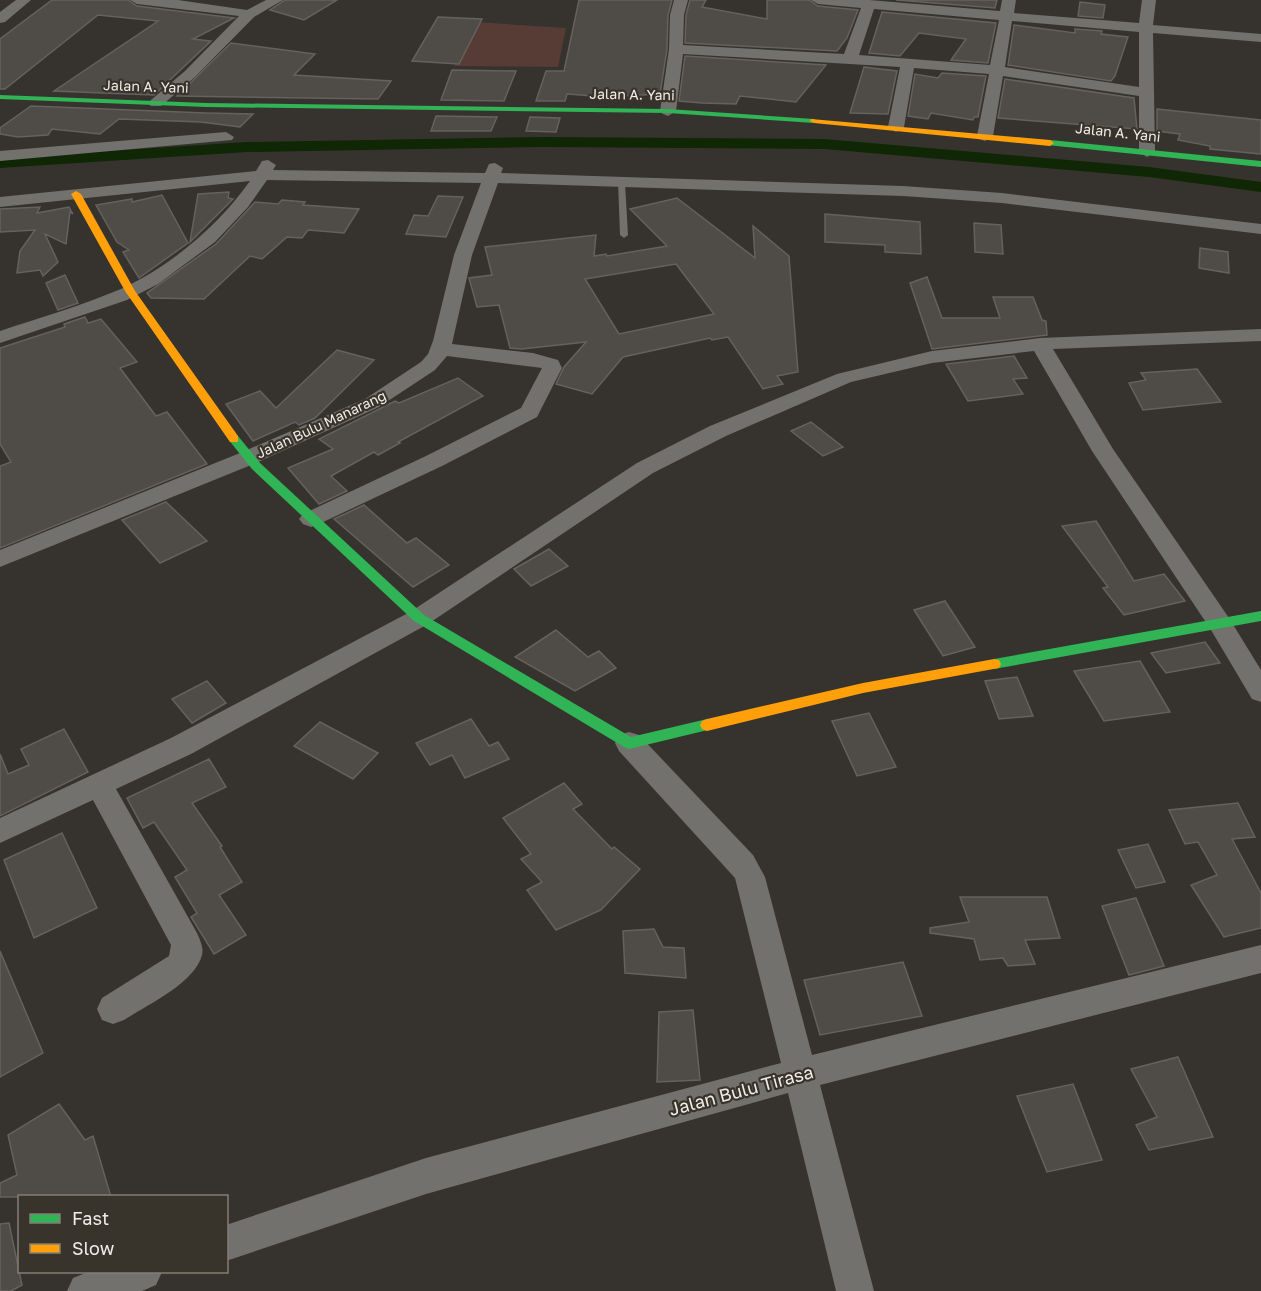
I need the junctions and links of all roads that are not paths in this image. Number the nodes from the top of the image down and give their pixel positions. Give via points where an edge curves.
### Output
1 (24, 0) edge
2 (137, 0) edge
3 (276, 0) edge
4 (681, 0) edge
5 (818, 0) edge
6 (1009, 0) edge
7 (1149, 0) edge
8 (869, 4) junction
9 (249, 14) junction
10 (1006, 16) junction
11 (0, 19) edge
12 (1146, 27) junction
13 (1261, 38) edge
14 (676, 49) junction
15 (850, 59) junction
16 (908, 63) junction
17 (996, 70) junction
18 (1146, 93) junction
19 (0, 97) edge
20 (156, 103) junction
21 (668, 111) junction
22 (896, 127) junction
23 (985, 136) junction
24 (226, 138) dead end
25 (1147, 152) junction
26 (0, 156) edge
27 (1261, 164) edge
28 (265, 170) junction
29 (493, 173) junction
30 (616, 180) junction
31 (902, 186) junction
32 (0, 192) edge
33 (76, 194) junction
34 (0, 202) edge
35 (1261, 216) edge
36 (1261, 229) edge
37 (624, 235) dead end
38 (130, 291) junction
39 (1261, 335) edge
40 (0, 337) edge
41 (1040, 344) junction
42 (440, 349) junction
43 (248, 458) junction
44 (311, 519) junction
45 (0, 559) edge
46 (1261, 616) edge
47 (419, 618) junction
48 (1220, 624) junction
49 (1261, 693) edge
50 (628, 743) junction
51 (99, 785) junction
52 (0, 831) edge
53 (1261, 959) edge
54 (113, 1009) dead end
55 (800, 1074) junction
56 (228, 1242) edge
57 (140, 1273) edge
58 (86, 1291) edge
59 (855, 1291) edge

1 - 11 street
2 - 9 street
3 - 9 street
4 - 14 street
5 - 8 street
6 - 10 street
7 - 12 street
8 - 10 street
8 - 15 street
9 - 20 street
10 - 12 street
10 - 17 street
12 - 13 street
12 - 18 street
14 - 15 street
14 - 21 street
15 - 16 street
16 - 17 street
16 - 22 street
17 - 18 street
17 - 23 street
18 - 25 street
19 - 20 main road, Jalan A. Yani
20 - 21 main road, Jalan A. Yani
21 - 22 main road, Jalan A. Yani
22 - 23 main road, Jalan A. Yani
23 - 25 main road, Jalan A. Yani
24 - 26 street
25 - 27 main road, Jalan A. Yani
28 - 29 street
28 - 32 street
28 - 33 street
28 - 38 street via 248,198 220,227 193,250
29 - 30 street
29 - 42 street, Jalan Bulu Manarang via 464,255
30 - 31 street
30 - 37 lane
31 - 35 street via 999,185
31 - 36 street
33 - 34 street
33 - 38 main road
38 - 40 street
38 - 43 main road
39 - 41 street
41 - 47 street via 932,357 857,374 718,431 612,488
41 - 48 street via 1103,451
42 - 43 street, Jalan Bulu Manarang via 428,366 372,403
42 - 44 street via 533,359 551,364 552,368 533,409 524,416
43 - 44 main road
43 - 45 street, Jalan Bulu Manarang
44 - 47 main road
46 - 48 main road
47 - 50 main road
47 - 51 street via 181,746
48 - 49 street
48 - 50 main road via 863,688
50 - 55 street via 743,864 750,877
51 - 52 street
51 - 54 street via 186,943 187,954 180,966
53 - 55 street, Jalan Bulu Tirasa
55 - 56 street, Jalan Bulu Tirasa via 426,1176
55 - 59 street
57 - 58 street

